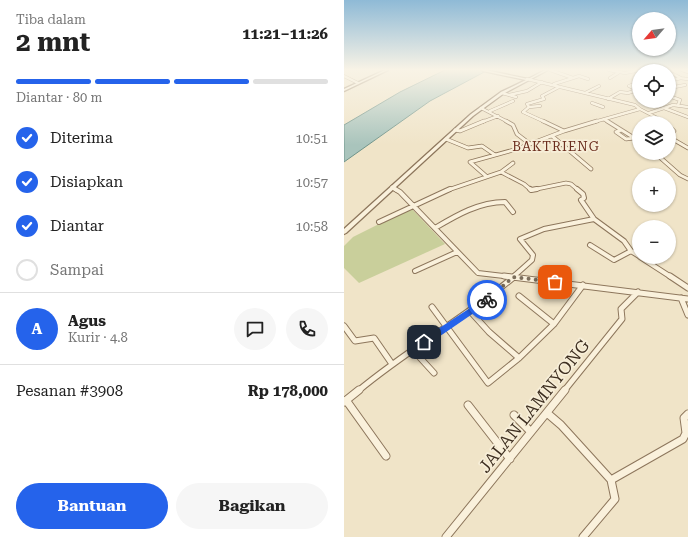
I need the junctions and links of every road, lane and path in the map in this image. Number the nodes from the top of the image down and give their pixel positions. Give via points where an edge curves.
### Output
1 (499, 95) edge
2 (509, 95) edge
3 (544, 95) edge
4 (592, 95) edge
5 (615, 95) edge
6 (516, 97) dead end
7 (602, 98) junction
8 (608, 99) junction
9 (676, 99) edge
10 (513, 101) dead end
11 (678, 105) joint
12 (540, 106) dead end
13 (529, 107) junction
14 (603, 107) dead end
15 (688, 107) edge
16 (481, 108) junction
17 (664, 108) joint
18 (640, 110) junction
19 (490, 111) junction
20 (649, 113) junction
21 (498, 116) junction
22 (654, 116) edge
23 (688, 118) edge
24 (605, 120) junction
25 (454, 130) junction
26 (564, 131) junction
27 (552, 136) junction
28 (632, 138) edge
29 (446, 139) junction
30 (676, 142) edge
31 (530, 144) junction
32 (688, 148) edge
33 (495, 155) junction
34 (664, 160) edge
35 (513, 163) dead end
36 (591, 169) dead end
37 (501, 172) junction
38 (486, 176) junction
39 (688, 179) edge
40 (392, 187) junction
41 (412, 204) junction
42 (513, 212) dead end
43 (594, 219) junction
44 (379, 222) dead end
45 (434, 228) junction
46 (344, 232) edge
47 (590, 245) dead end
48 (631, 251) joint
49 (457, 252) junction
50 (651, 264) edge
51 (415, 271) dead end
52 (513, 277) junction
53 (583, 286) junction
54 (688, 288) edge
55 (638, 292) junction
56 (519, 296) dead end
57 (681, 298) junction
58 (688, 299) edge
59 (432, 307) dead end
60 (470, 311) junction
61 (688, 316) edge
62 (554, 324) junction
63 (344, 326) edge
64 (446, 327) junction
65 (413, 350) junction
66 (519, 358) junction
67 (392, 364) junction
68 (434, 373) dead end
69 (345, 401) edge
70 (468, 405) dead end
71 (547, 413) junction
72 (688, 414) edge
73 (514, 415) dead end
74 (531, 432) junction
75 (386, 456) dead end
76 (510, 459) junction
77 (611, 480) junction
78 (446, 537) edge
79 (583, 537) edge

1 - 16 street
2 - 6 street
3 - 13 street via 544,99 527,104
4 - 7 street
5 - 8 street
7 - 8 street
7 - 14 street via 592,103
8 - 18 street via 635,105
9 - 11 street via 680,100
10 - 19 street
11 - 15 street
12 - 13 street
13 - 26 street via 523,112
16 - 19 street
16 - 25 street
17 - 20 street
17 - 23 street
18 - 20 street
18 - 24 street
19 - 21 street
20 - 22 street
21 - 25 street
21 - 31 street via 513,124 517,134
24 - 26 street
24 - 28 street via 621,130 616,132 624,138
25 - 29 street
26 - 27 street
27 - 31 street
27 - 36 street
29 - 33 street via 468,148 482,146
29 - 40 street
30 - 32 street
31 - 33 street
33 - 38 street via 470,162
34 - 39 street
35 - 37 street
37 - 38 street
37 - 43 street via 531,190 571,184 583,194 584,198 581,200
38 - 41 street
40 - 41 street
40 - 46 street
41 - 44 street
41 - 45 street
42 - 45 street via 505,202 488,203
43 - 48 street via 624,241
43 - 52 street via 544,229 520,239 532,255 532,260
45 - 49 street
47 - 48 street via 614,260
49 - 51 street
49 - 52 street via 478,273
50 - 54 street
52 - 53 street
52 - 60 street
53 - 55 street
53 - 62 street
55 - 57 street
55 - 71 street, JALAN LAMNYONG via 621,309 622,319
56 - 62 street
57 - 58 street
57 - 61 street
59 - 64 street
60 - 64 street
60 - 66 street
62 - 66 street
63 - 67 street via 355,341 374,338
64 - 65 street
64 - 66 street via 488,383
65 - 67 street
65 - 68 street
67 - 69 street
69 - 75 street
70 - 76 street
71 - 74 street, JALAN LAMNYONG
71 - 77 street via 562,425
72 - 77 street via 684,418 686,433 683,439
73 - 74 street
74 - 76 street, JALAN LAMNYONG
76 - 78 street, JALAN LAMNYONG
77 - 79 street via 616,499

